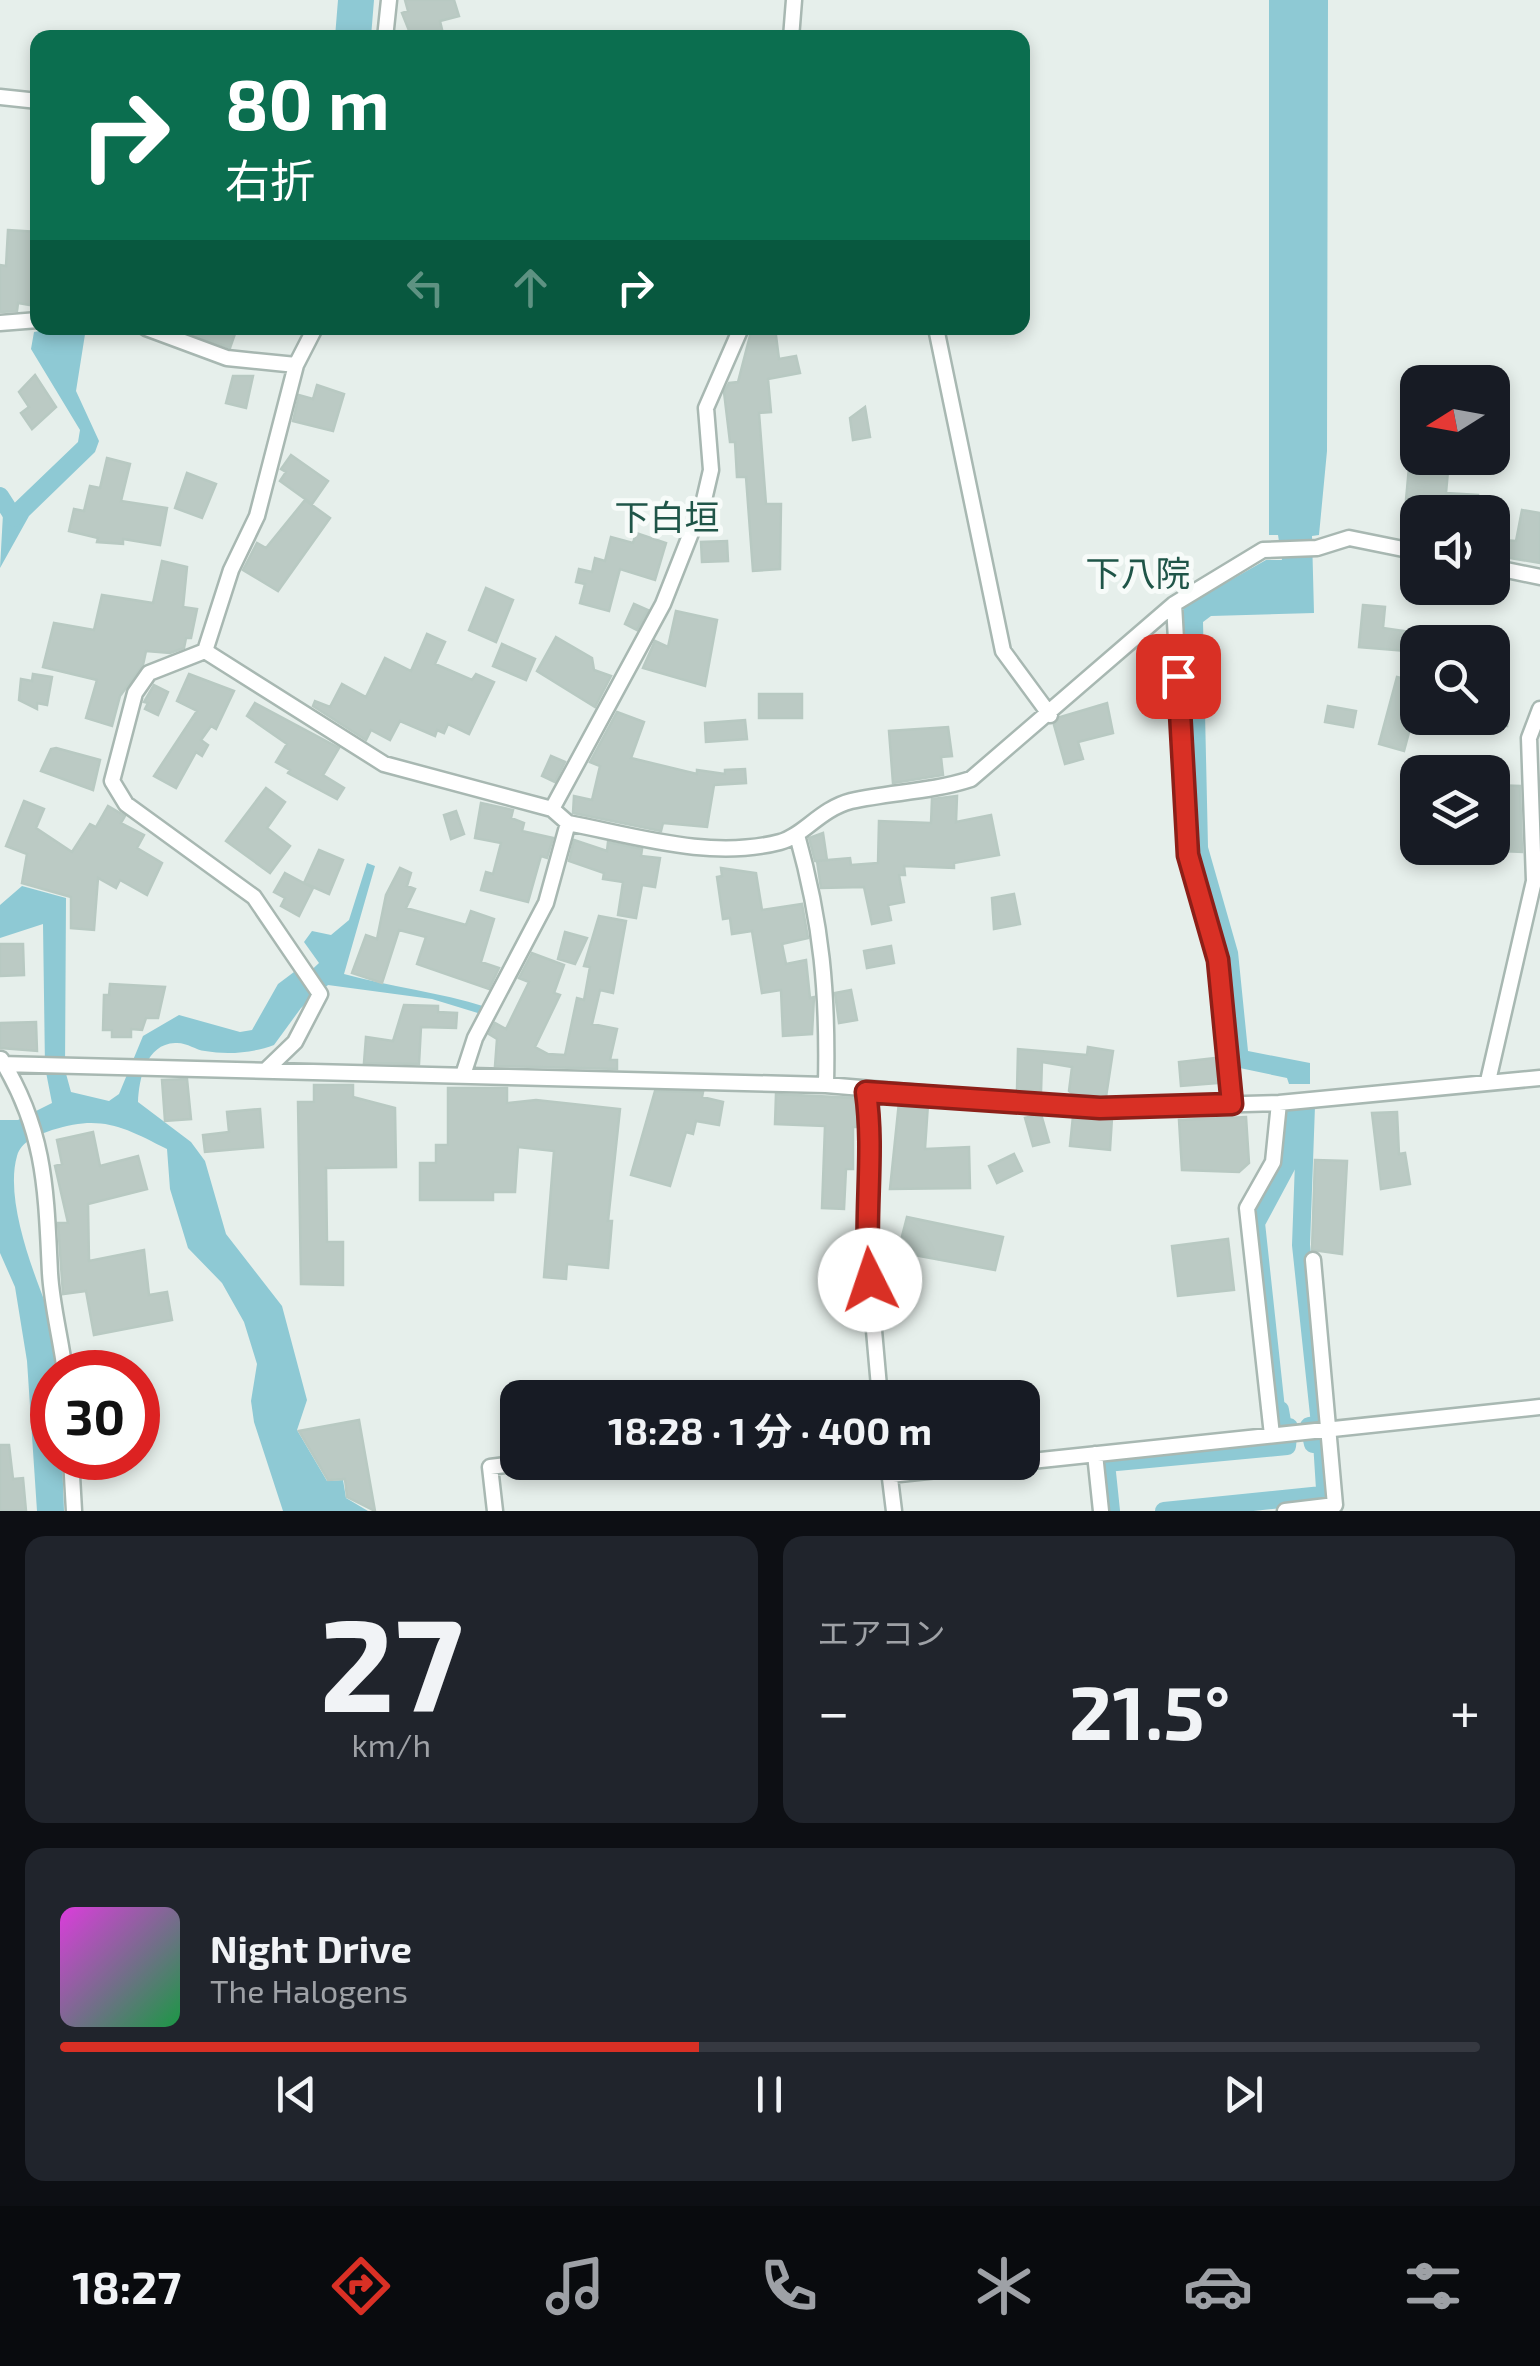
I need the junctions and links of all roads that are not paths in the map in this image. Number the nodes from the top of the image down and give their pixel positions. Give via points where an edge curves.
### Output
1 (389, 0) edge
2 (794, 0) edge
3 (387, 30) edge
4 (792, 30) edge
5 (0, 98) edge
6 (30, 100) edge
7 (30, 320) edge
8 (0, 322) edge
9 (165, 335) edge
10 (311, 335) edge
11 (738, 335) edge
12 (937, 335) edge
13 (296, 365) junction
14 (1400, 548) edge
15 (1510, 571) edge
16 (1540, 577) edge
17 (1174, 604) junction
18 (205, 651) junction
19 (1540, 709) edge
20 (1050, 715) junction
21 (552, 809) junction
22 (568, 823) junction
23 (797, 835) junction
24 (1, 1062) edge
25 (267, 1069) junction
26 (464, 1075) junction
27 (1540, 1078) edge
28 (1488, 1081) junction
29 (826, 1086) junction
30 (866, 1092) junction
31 (1279, 1103) junction
32 (1232, 1104) junction
33 (1313, 1260) dead end
34 (62, 1350) edge
35 (878, 1380) edge
36 (1540, 1407) edge
37 (1278, 1434) junction
38 (1324, 1434) junction
39 (1095, 1454) junction
40 (1040, 1460) edge
41 (500, 1466) edge
42 (72, 1480) edge
43 (890, 1480) edge
44 (74, 1511) edge
45 (494, 1511) edge
46 (894, 1511) edge
47 (1101, 1511) edge
48 (1285, 1511) edge

1 - 3 street
2 - 4 street
5 - 6 street
7 - 8 street
9 - 13 street via 227,358
10 - 13 street
11 - 21 street via 706,408 711,470 704,500 663,604
12 - 20 street via 1004,651
13 - 18 street via 258,516 231,570
14 - 17 street via 1350,538 1317,548 1263,550
15 - 16 street
17 - 20 street
17 - 32 street via 1188,855 1218,960
18 - 21 street via 384,764
18 - 25 street via 149,672 135,693 112,781 126,804 254,898 320,994 295,1042
19 - 28 street via 1529,738 1534,881
20 - 23 street via 971,779 849,802 811,819
21 - 22 street
22 - 23 street via 706,849
22 - 26 street via 546,903 475,1038
23 - 29 street via 828,993
24 - 25 street
24 - 34 street via 38,1140
25 - 26 street
26 - 29 street
27 - 28 street
28 - 31 street
29 - 30 street
30 - 32 street via 1100,1108
30 - 35 street via 872,1136 866,1240
31 - 32 street
31 - 37 street via 1273,1162 1246,1208
33 - 38 street
36 - 38 street
37 - 38 street
37 - 39 street
38 - 48 street via 1335,1505
39 - 40 street
39 - 47 street
41 - 45 street via 490,1467
42 - 44 street
43 - 46 street

